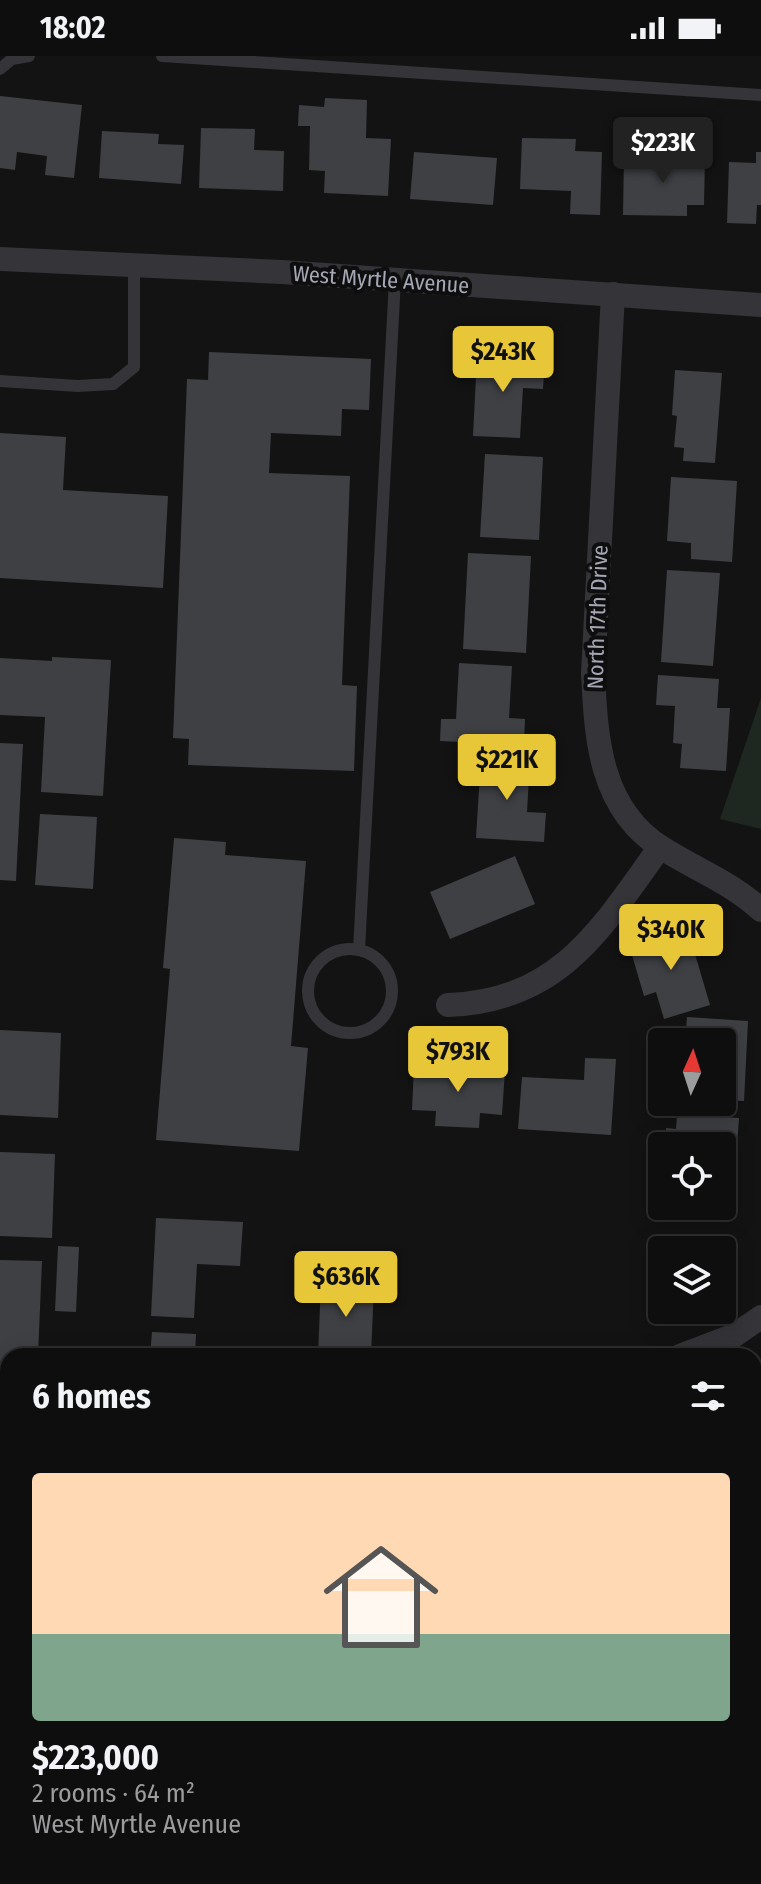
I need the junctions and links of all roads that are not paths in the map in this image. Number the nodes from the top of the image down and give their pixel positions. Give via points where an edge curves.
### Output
1 (29, 56) edge
2 (162, 56) edge
3 (0, 69) edge
4 (761, 95) edge
5 (0, 259) edge
6 (134, 265) junction
7 (395, 280) junction
8 (613, 294) junction
9 (761, 305) edge
10 (0, 381) edge
11 (660, 847) junction
12 (761, 910) edge
13 (359, 950) junction
14 (448, 1005) dead end
15 (760, 1320) edge
16 (701, 1348) edge

1 - 3 lane via 12,59
2 - 4 lane
5 - 6 street, West Myrtle Avenue
6 - 7 street, West Myrtle Avenue
6 - 10 lane via 134,367 113,384
7 - 8 street, West Myrtle Avenue
7 - 13 lane
8 - 9 street, West Myrtle Avenue
8 - 11 street, North 17th Drive via 595,720 614,797 636,827
11 - 12 street, North 17th Drive
11 - 14 street via 603,926 547,978 495,1000
13 - 13 lane via 327,955 308,982 314,1013 340,1032 372,1027 391,1000 386,968
15 - 16 street

